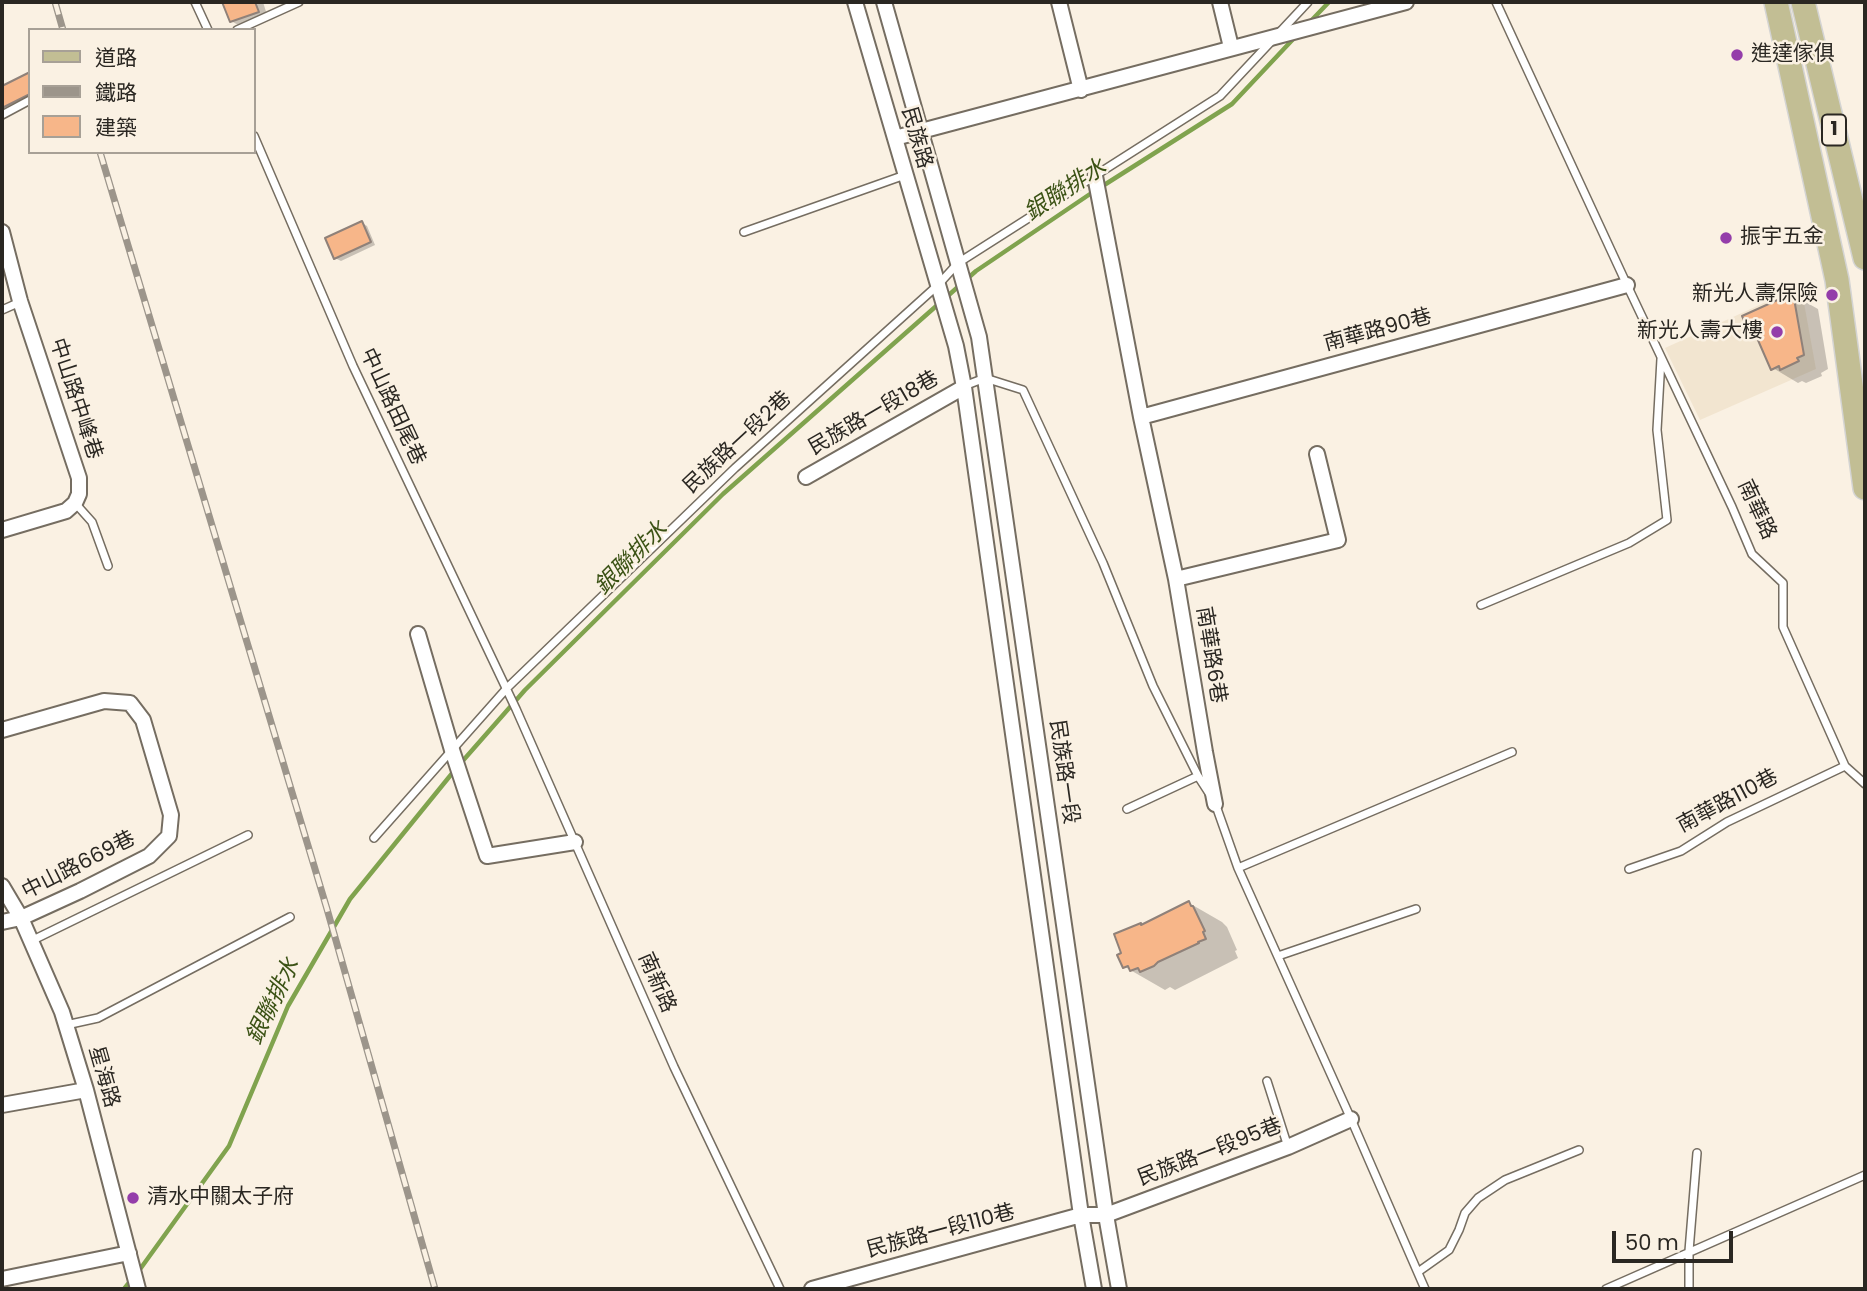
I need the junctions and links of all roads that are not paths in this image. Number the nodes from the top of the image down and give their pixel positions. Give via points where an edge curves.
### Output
1 (195, 2) edge
2 (299, 2) edge
3 (855, 2) edge
4 (884, 2) edge
5 (1059, 2) edge
6 (1220, 2) edge
7 (1308, 2) edge
8 (1401, 2) edge
9 (1496, 2) edge
10 (1776, 2) edge
11 (1803, 2) edge
12 (207, 28) edge
13 (241, 28) edge
14 (1273, 38) junction
15 (1231, 47) junction
16 (1081, 90) junction
17 (28, 101) edge
18 (2, 115) edge
19 (920, 131) junction
20 (895, 138) junction
21 (256, 141) edge
22 (905, 176) junction
23 (1097, 185) junction
24 (2, 232) edge
25 (744, 232) dead end
26 (1865, 258) edge
27 (961, 275) junction
28 (1627, 285) junction
29 (941, 295) junction
30 (20, 302) junction
31 (2, 310) edge
32 (1661, 358) junction
33 (985, 378) junction
34 (964, 387) junction
35 (1141, 417) junction
36 (1317, 454) dead end
37 (806, 477) dead end
38 (1865, 488) edge
39 (75, 503) junction
40 (2, 530) edge
41 (1008, 535) junction
42 (985, 537) junction
43 (108, 566) dead end
44 (1176, 579) junction
45 (1481, 605) dead end
46 (418, 634) dead end
47 (507, 688) junction
48 (2, 730) edge
49 (452, 750) junction
50 (1512, 752) dead end
51 (1845, 766) junction
52 (1198, 776) junction
53 (1865, 784) edge
54 (1215, 804) junction
55 (1127, 809) dead end
56 (248, 835) dead end
57 (374, 838) dead end
58 (575, 842) junction
59 (1238, 868) junction
60 (1629, 869) dead end
61 (2, 886) edge
62 (1416, 909) dead end
63 (290, 916) dead end
64 (20, 918) junction
65 (2, 922) edge
66 (31, 941) junction
67 (1278, 956) junction
68 (66, 1025) junction
69 (1267, 1081) dead end
70 (86, 1090) junction
71 (2, 1105) edge
72 (1351, 1119) junction
73 (1288, 1147) junction
74 (1579, 1150) dead end
75 (1697, 1153) dead end
76 (1865, 1175) edge
77 (1082, 1215) junction
78 (1106, 1215) junction
79 (1689, 1251) junction
80 (129, 1253) junction
81 (1418, 1272) junction
82 (2, 1279) edge
83 (138, 1289) edge
84 (779, 1289) edge
85 (812, 1289) edge
86 (1094, 1289) edge
87 (1119, 1289) edge
88 (1425, 1289) edge
89 (1605, 1289) edge
90 (1689, 1289) edge

1 - 12 lane
2 - 13 lane
3 - 20 street, 民族路
4 - 19 street, 民族路
5 - 16 street
6 - 15 street
7 - 14 lane, 民族路一段2巷
8 - 14 street
9 - 28 lane, 南華路
10 - 38 main road, 1 via 1837,279
11 - 26 main road, 1
14 - 15 street
14 - 23 lane, 民族路一段2巷 via 1220,96
15 - 16 street
16 - 19 street
17 - 18 lane
19 - 20 street
19 - 27 street, 民族路
20 - 22 street, 民族路
21 - 47 lane, 中山路田尾巷 via 353,366
22 - 25 lane
22 - 29 street, 民族路
23 - 27 lane, 民族路一段2巷
23 - 35 street, 南華路6巷
24 - 30 street, 中山路中峰巷
27 - 29 lane, 民族路一段2巷
27 - 33 street, 民族路一段
28 - 32 lane, 南華路
28 - 35 street, 南華路90巷
29 - 34 street, 民族路一段
29 - 47 lane, 民族路一段2巷 via 735,468
30 - 31 lane
30 - 39 street, 中山路中峰巷 via 79,478
32 - 45 lane, 南華路 via 1657,430 1667,520 1629,543
32 - 51 lane, 南華路 via 1752,554 1783,583 1783,626
33 - 34 lane
33 - 41 street, 民族路一段
33 - 52 lane via 1023,390 1103,563 1153,686
34 - 37 street, 民族路一段18巷
34 - 42 street, 民族路一段
35 - 44 street, 南華路6巷
36 - 44 street via 1338,540
39 - 40 street via 66,511
39 - 43 lane via 92,522
41 - 42 street
41 - 78 street, 民族路一段
42 - 77 street, 民族路一段
44 - 54 street, 南華路6巷
46 - 49 street
47 - 49 lane, 民族路一段2巷
47 - 58 lane, 南新路
48 - 64 street, 中山路669巷 via 104,701 130,703 143,720 172,814 169,836 149,856
49 - 57 lane, 民族路一段2巷
49 - 58 street via 486,856
50 - 59 lane
51 - 53 lane, 南華路
51 - 60 lane, 南華路110巷 via 1727,822 1681,851
52 - 54 lane
52 - 55 lane
54 - 59 lane, 南華路6巷
56 - 66 lane
58 - 84 lane, 南新路
59 - 67 lane, 南華路6巷
61 - 64 street, 星海路
62 - 67 lane
63 - 68 lane via 98,1018
64 - 65 street, 中山路669巷
64 - 66 street, 星海路
66 - 68 street, 星海路
67 - 72 lane, 南華路6巷
68 - 70 street, 星海路
69 - 73 lane
70 - 71 street
70 - 80 street, 星海路
72 - 73 street, 民族路一段95巷
72 - 81 lane, 南華路6巷
73 - 78 street, 民族路一段95巷
74 - 81 lane via 1505,1180 1478,1198 1465,1213 1449,1250
75 - 79 lane
76 - 79 lane
77 - 78 street, 民族路一段95巷
77 - 85 street, 民族路一段110巷
77 - 86 street, 民族路一段
78 - 87 street, 民族路一段
79 - 89 lane
79 - 90 lane
80 - 82 street
80 - 83 street, 星海路
81 - 88 lane, 南華路6巷

